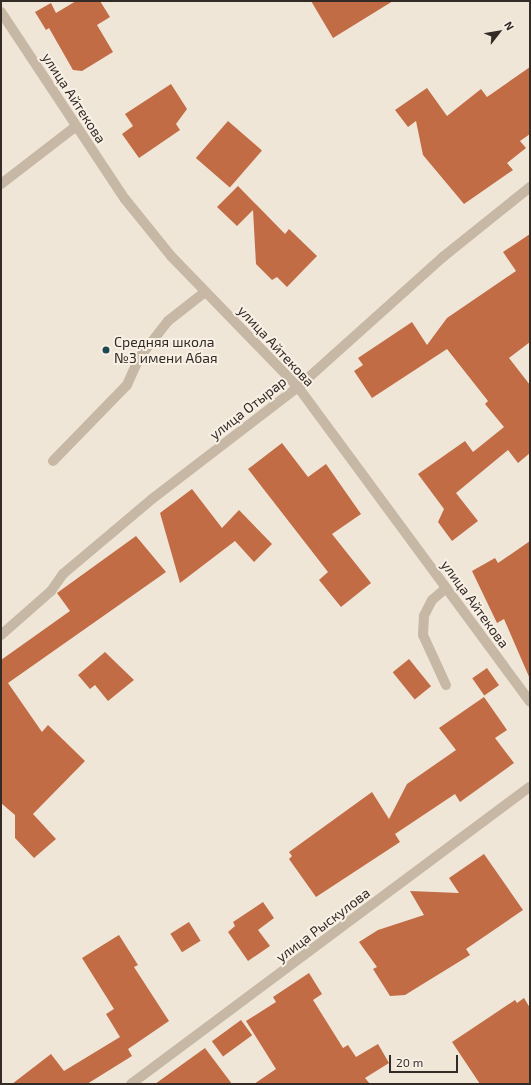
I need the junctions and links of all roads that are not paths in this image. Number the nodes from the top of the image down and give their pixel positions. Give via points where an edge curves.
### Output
1 (1, 12) edge
2 (75, 127) junction
3 (1, 184) edge
4 (530, 187) edge
5 (205, 292) junction
6 (298, 387) junction
7 (53, 461) dead end
8 (446, 588) junction
9 (1, 635) edge
10 (446, 685) dead end
11 (530, 702) edge
12 (530, 787) edge
13 (132, 1084) edge

1 - 2 street, улица Айтекова
2 - 3 street
2 - 5 street, улица Айтекова via 125,199
4 - 6 street, улица Отырар via 443,257
5 - 6 street, улица Айтекова
5 - 7 street via 168,321 140,358 127,385
6 - 8 street, улица Айтекова
6 - 9 street, улица Отырар via 152,499 63,574 52,591
8 - 10 street via 432,600 424,616 423,635
8 - 11 street, улица Айтекова
12 - 13 street, улица Рыскулова

